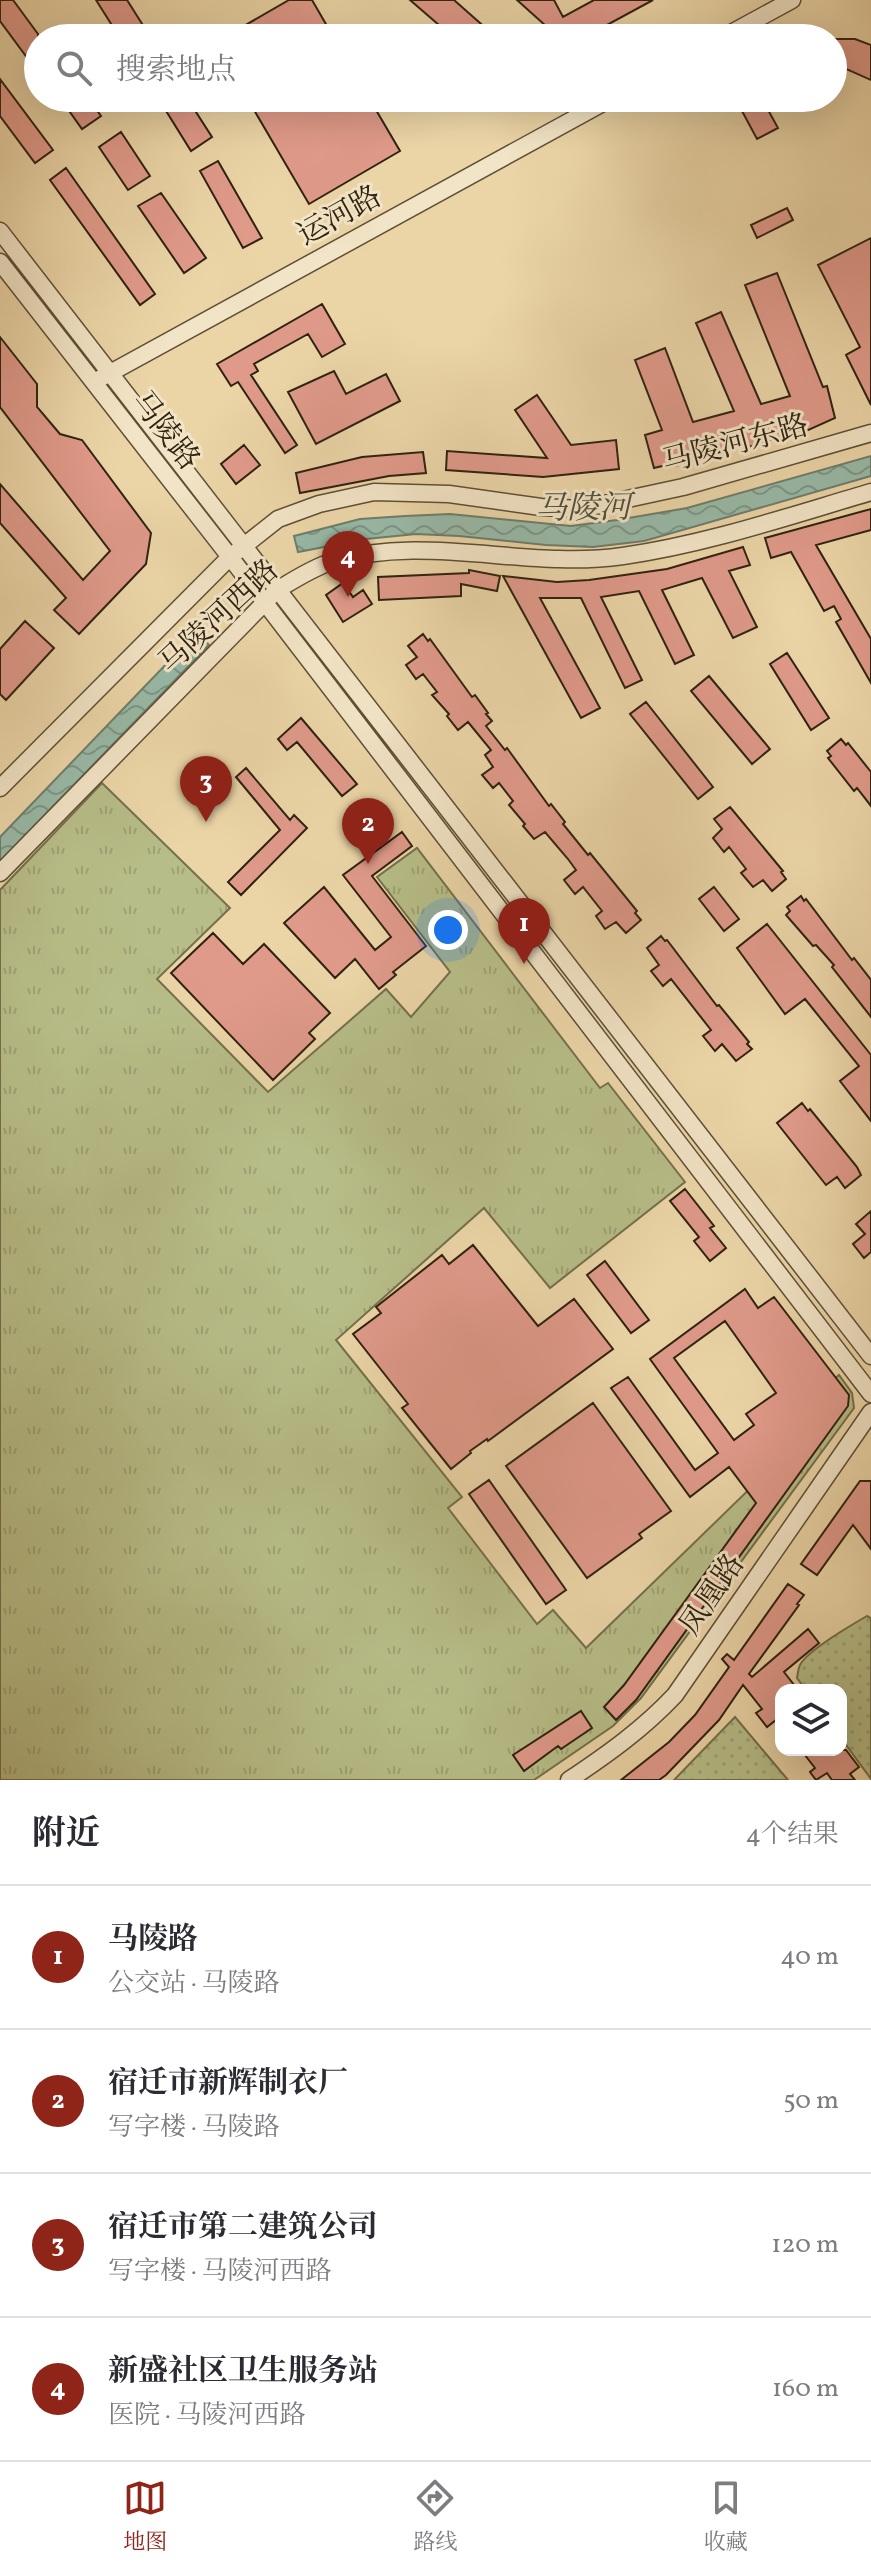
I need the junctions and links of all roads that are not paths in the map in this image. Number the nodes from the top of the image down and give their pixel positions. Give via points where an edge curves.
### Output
1 (792, 0) edge
2 (748, 24) edge
3 (586, 112) edge
4 (0, 231) edge
5 (0, 262) edge
6 (110, 373) junction
7 (94, 382) junction
8 (871, 433) edge
9 (871, 492) edge
10 (236, 551) junction
11 (277, 590) junction
12 (264, 602) junction
13 (0, 788) edge
14 (0, 873) edge
15 (871, 1356) edge
16 (871, 1394) edge
17 (871, 1412) edge
18 (569, 1780) edge

1 - 2 street
3 - 6 street, 运河路
4 - 6 street, 马陵路
5 - 7 street, 马陵路
6 - 7 street, 运河路
6 - 10 street, 马陵路
7 - 10 street, 马陵路
8 - 10 street, 马陵河东路 via 683,487 581,509 449,494 374,492 278,519
9 - 11 street, 马陵河西路 via 622,556 378,553 330,562
10 - 11 street, 马陵路
10 - 12 street, 马陵路
10 - 13 street
11 - 12 street, 马陵河西路
11 - 15 street, 马陵路
12 - 14 street, 马陵河西路
12 - 16 street, 马陵路
17 - 18 street, 凤凰路 via 675,1695 626,1741

